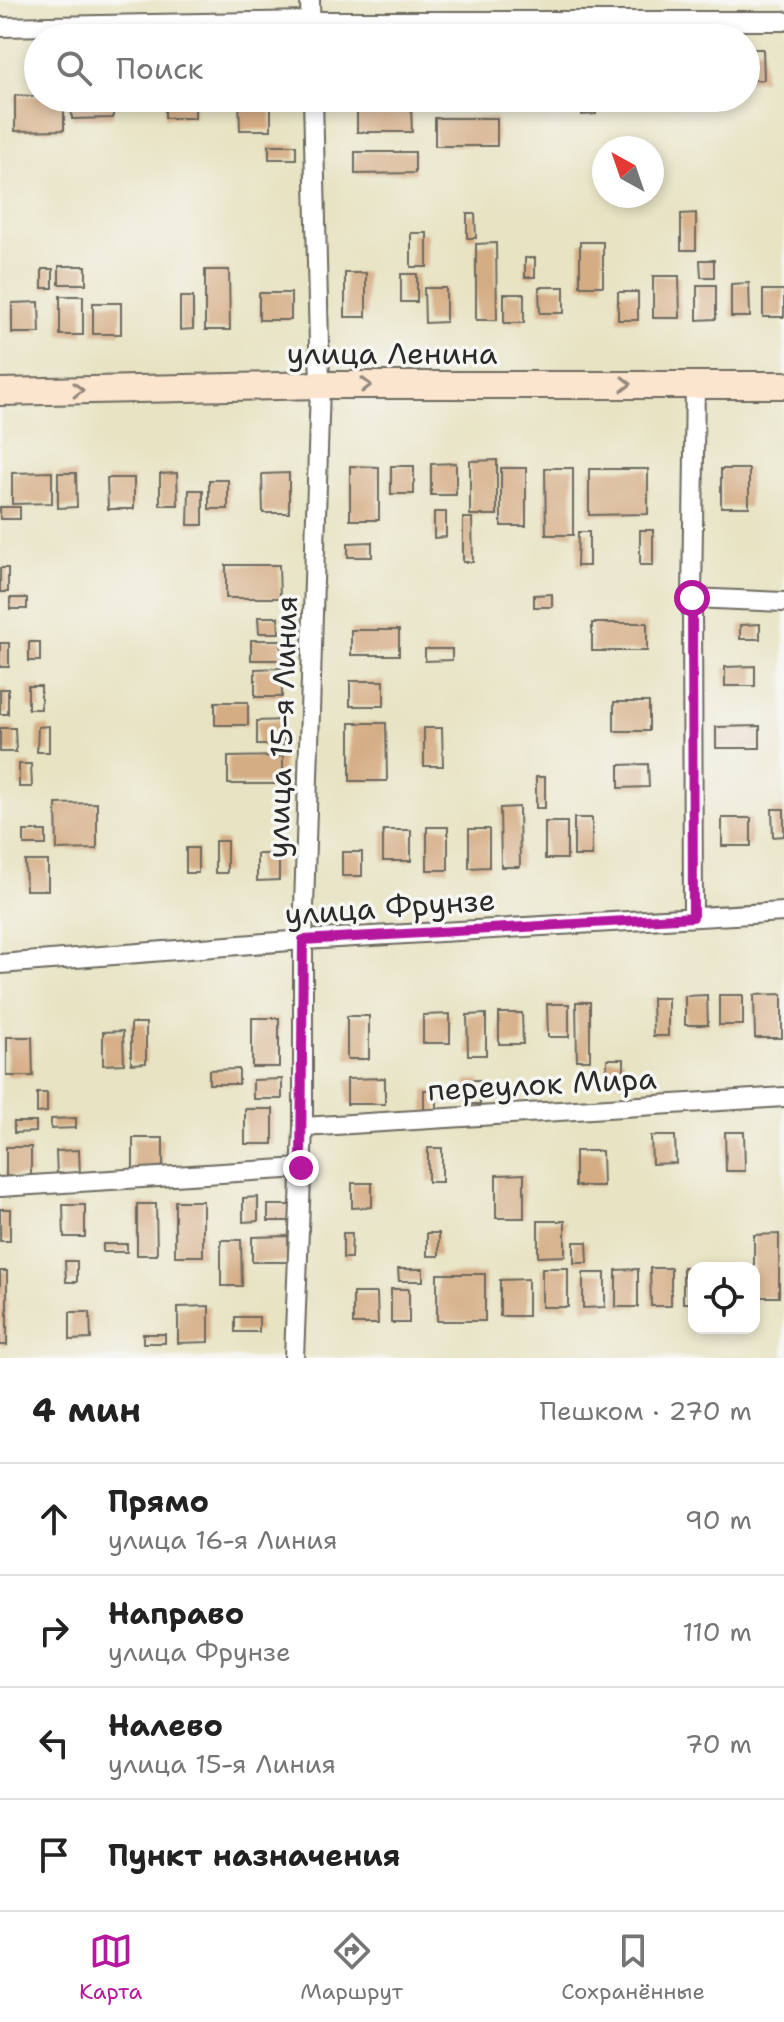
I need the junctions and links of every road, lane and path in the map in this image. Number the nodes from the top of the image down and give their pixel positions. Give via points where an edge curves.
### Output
1 (310, 0) edge
2 (784, 21) edge
3 (311, 24) edge
4 (626, 24) edge
5 (0, 27) edge
6 (24, 27) edge
7 (313, 112) edge
8 (695, 383) junction
9 (320, 385) junction
10 (784, 385) edge
11 (0, 392) edge
12 (692, 598) junction
13 (784, 602) edge
14 (784, 912) edge
15 (693, 917) junction
16 (303, 940) junction
17 (0, 964) edge
18 (784, 1097) edge
19 (303, 1127) junction
20 (301, 1168) junction
21 (0, 1187) edge
22 (294, 1358) edge

1 - 3 street
2 - 4 street
5 - 6 street
7 - 9 street, улица 15-я Линия
9 -> 8 main road, улица Ленина
8 - 10 main road, улица Ленина
8 - 12 street
11 -> 9 main road, улица Ленина
9 - 16 street, улица 15-я Линия
12 - 13 street
12 - 15 street
14 - 15 street, улица Фрунзе
15 - 16 street, улица Фрунзе
16 - 17 street, улица Фрунзе
16 - 19 street, улица 15-я Линия
18 - 19 street, переулок Мира
19 - 20 street, улица 15-я Линия
20 - 21 street
20 - 22 street, улица 15-я Линия

